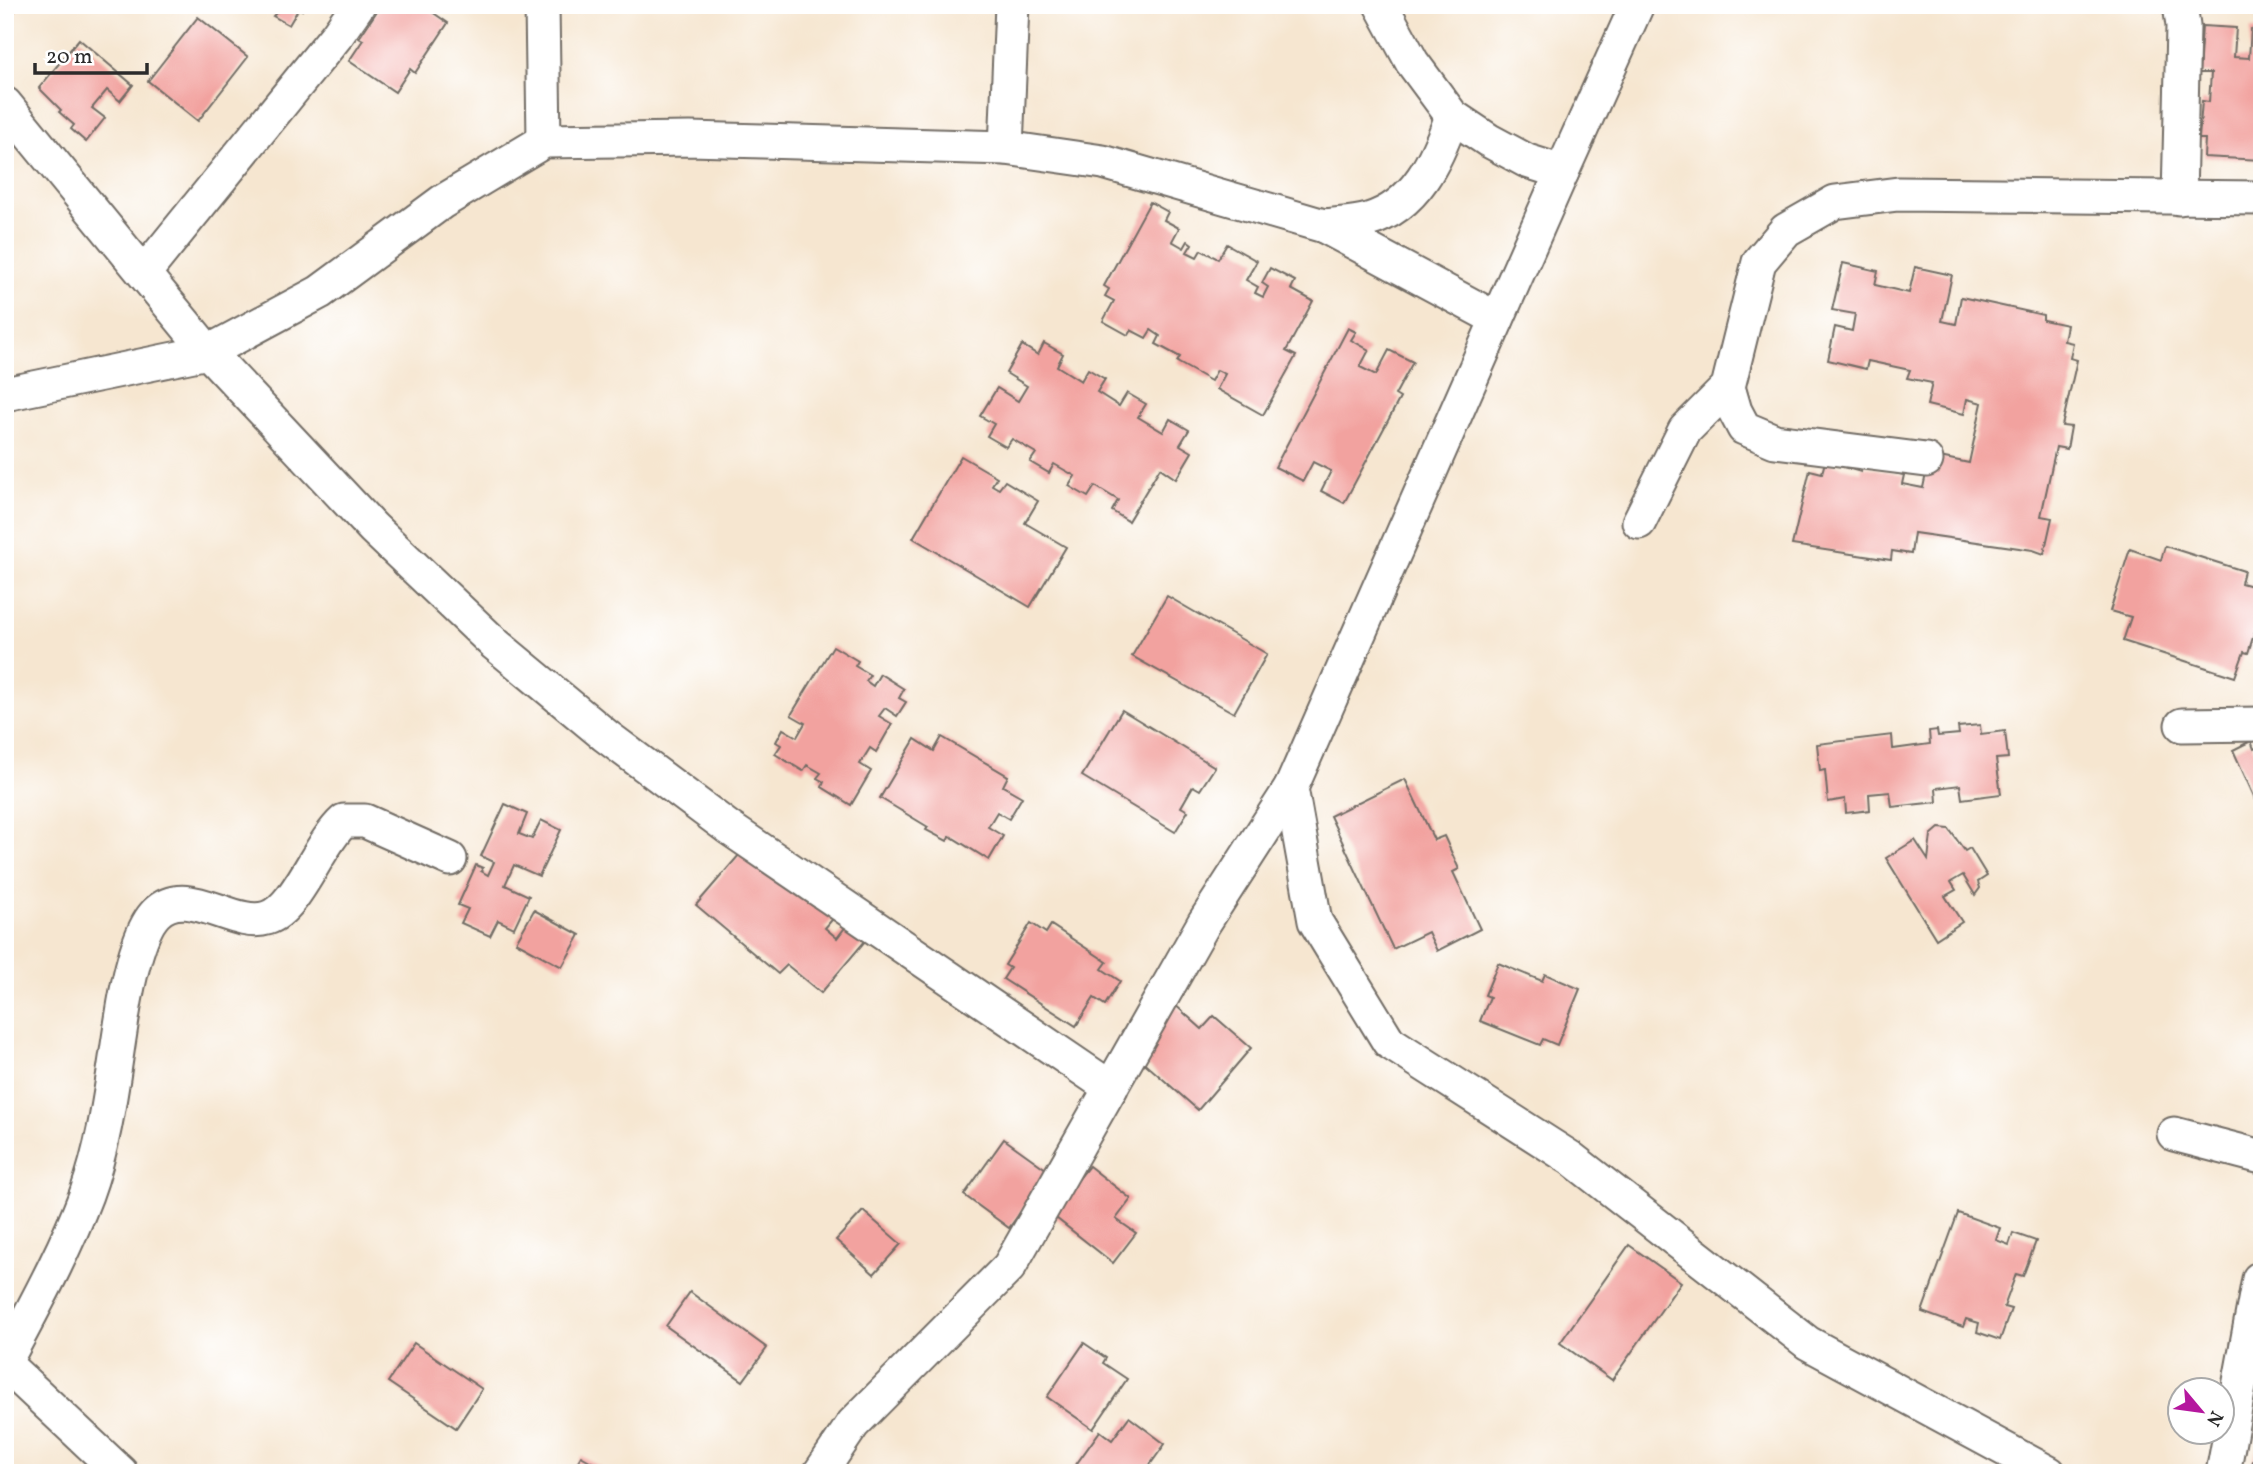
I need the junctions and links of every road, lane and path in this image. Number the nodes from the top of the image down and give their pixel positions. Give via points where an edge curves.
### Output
1 (358, 5) edge
2 (542, 5) edge
3 (1012, 5) edge
4 (1381, 5) edge
5 (1637, 5) edge
6 (2180, 5) edge
7 (5, 104) edge
8 (1452, 117) junction
9 (544, 141) junction
10 (1006, 148) junction
11 (1562, 172) junction
12 (2179, 198) junction
13 (2262, 198) edge
14 (1324, 226) junction
15 (144, 274) junction
16 (1497, 319) junction
17 (208, 352) junction
18 (1728, 387) junction
19 (5, 394) edge
20 (1926, 460) dead end
21 (1639, 522) dead end
22 (2262, 724) edge
23 (2182, 725) dead end
24 (1292, 788) junction
25 (450, 859) dead end
26 (1111, 1088) junction
27 (2174, 1134) dead end
28 (2262, 1157) edge
29 (2261, 1274) edge
30 (5, 1363) edge
31 (121, 1473) edge
32 (820, 1473) edge
33 (2049, 1473) edge
34 (2223, 1473) edge

1 - 15 street
2 - 9 street
3 - 10 street
4 - 8 street via 1412,62
5 - 11 street
6 - 12 street
7 - 15 street
8 - 11 street via 1527,161
8 - 14 street via 1438,155 1416,188 1397,206 1369,220
9 - 10 street via 690,139
9 - 17 street via 442,202 320,292
10 - 14 street via 1102,162
11 - 16 street
12 - 13 street
12 - 18 street via 1898,194 1835,202 1786,230 1759,262
14 - 16 street
15 - 17 street
16 - 24 street
17 - 19 street
17 - 26 street via 373,528 495,644 596,728 729,828
18 - 20 street via 1744,428 1775,440
18 - 21 street via 1685,430
22 - 23 street
24 - 26 street via 1204,923
24 - 33 street via 1315,921 1389,1042 1572,1158 1808,1343
25 - 30 street via 365,821 344,821 291,898 270,918 257,921 183,902 156,913 126,995 102,1138 87,1193 54,1270
26 - 32 street via 1010,1268 853,1424
27 - 28 street
29 - 34 street
30 - 31 street

